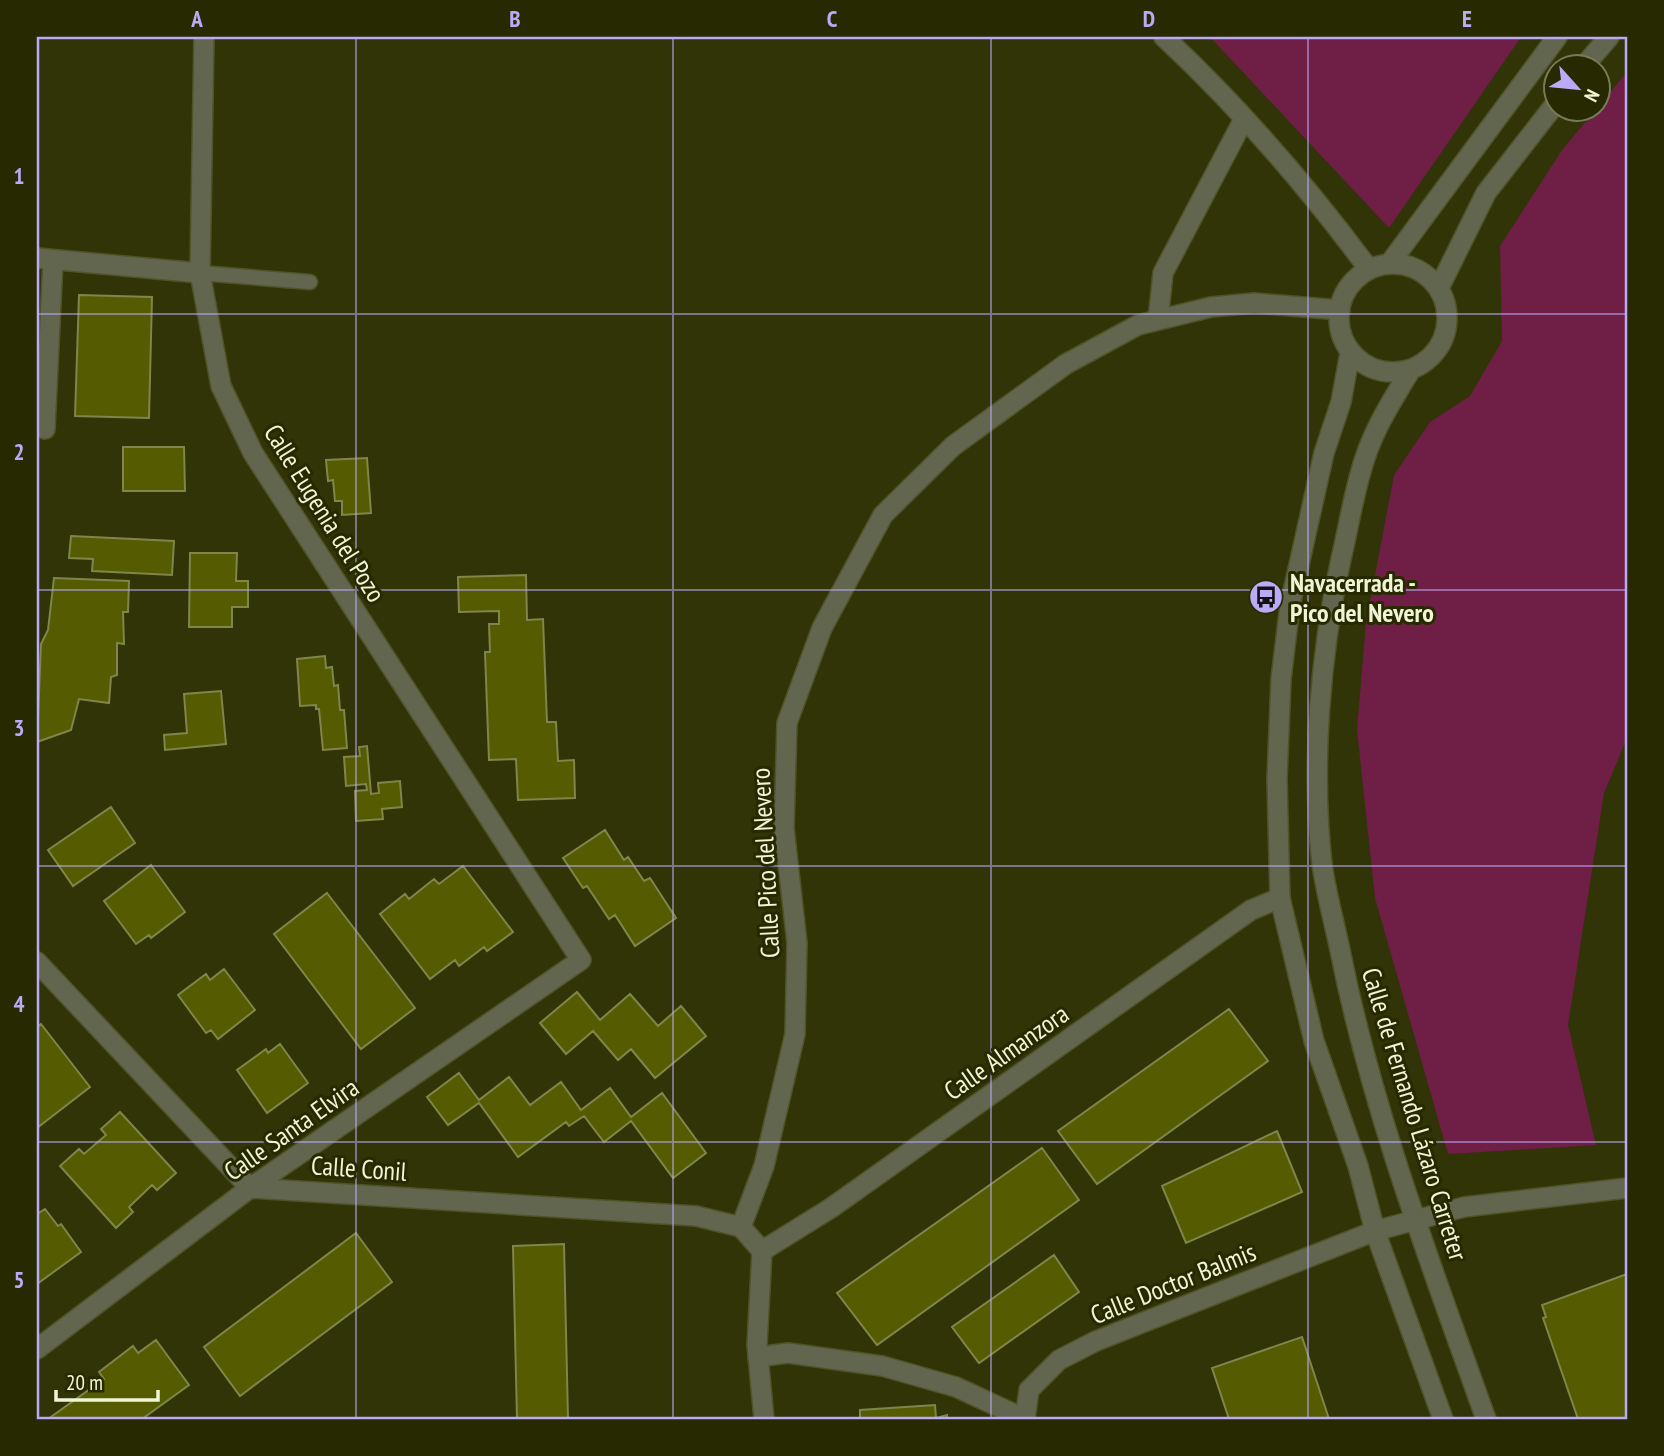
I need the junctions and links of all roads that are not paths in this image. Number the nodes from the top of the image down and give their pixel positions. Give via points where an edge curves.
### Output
1 (204, 37) edge
2 (1164, 37) edge
3 (1557, 37) edge
4 (1609, 37) edge
5 (1596, 52) edge
6 (1244, 119) junction
7 (1542, 121) edge
8 (45, 259) edge
9 (1390, 263) junction
10 (1368, 268) junction
11 (200, 273) junction
12 (310, 282) dead end
13 (1439, 288) junction
14 (1340, 310) junction
15 (1158, 320) junction
16 (1350, 353) junction
17 (1410, 371) junction
18 (45, 429) dead end
19 (1280, 898) junction
20 (581, 960) joint
21 (37, 962) edge
22 (250, 1188) junction
23 (1627, 1188) edge
24 (1415, 1221) junction
25 (741, 1227) junction
26 (1375, 1231) junction
27 (762, 1251) junction
28 (37, 1349) edge
29 (758, 1357) junction
30 (764, 1419) edge
31 (1025, 1419) edge
32 (1443, 1419) edge
33 (1486, 1419) edge

1 - 11 street, Calle Eugenia del Pozo
2 - 6 street
3 - 9 street
4 - 5 street
6 - 10 street via 1326,211
6 - 15 street via 1163,273
7 - 13 street via 1486,193
8 - 11 street
8 - 18 street
9 - 10 street
9 - 13 street via 1419,269
10 - 14 street via 1344,292
11 - 12 lane
11 - 20 street, Calle Eugenia del Pozo via 220,386 253,453
13 - 17 street via 1448,320 1435,354
14 - 15 street, Calle Pico del Nevero via 1254,303 1211,307
14 - 16 street via 1338,319
15 - 25 street, Calle Pico del Nevero via 1138,325 1066,364 953,446 883,515 822,628 787,723 784,828 797,943 795,1034 764,1166
16 - 17 street via 1378,372
16 - 19 street via 1290,606 1277,779
17 - 24 street, Calle de Fernando Lázaro Carreter via 1384,413 1365,458 1331,604 1318,778 1322,866 1354,1021
19 - 26 street via 1314,1041 1358,1166
19 - 27 street, Calle Almanzora via 1251,910 831,1208
20 - 22 street, Calle Santa Elvira
21 - 22 street
22 - 25 street, Calle Conil via 696,1216
22 - 28 street, Calle Santa Elvira
23 - 24 street, Calle Doctor Balmis via 1464,1207
24 - 26 street, Calle Doctor Balmis
24 - 33 street, Calle de Fernando Lázaro Carreter
25 - 27 street
26 - 31 street, Calle Doctor Balmis via 1096,1340 1059,1360 1029,1390
26 - 32 street
27 - 29 street
29 - 30 street
29 - 31 street via 788,1353 882,1366 956,1387

